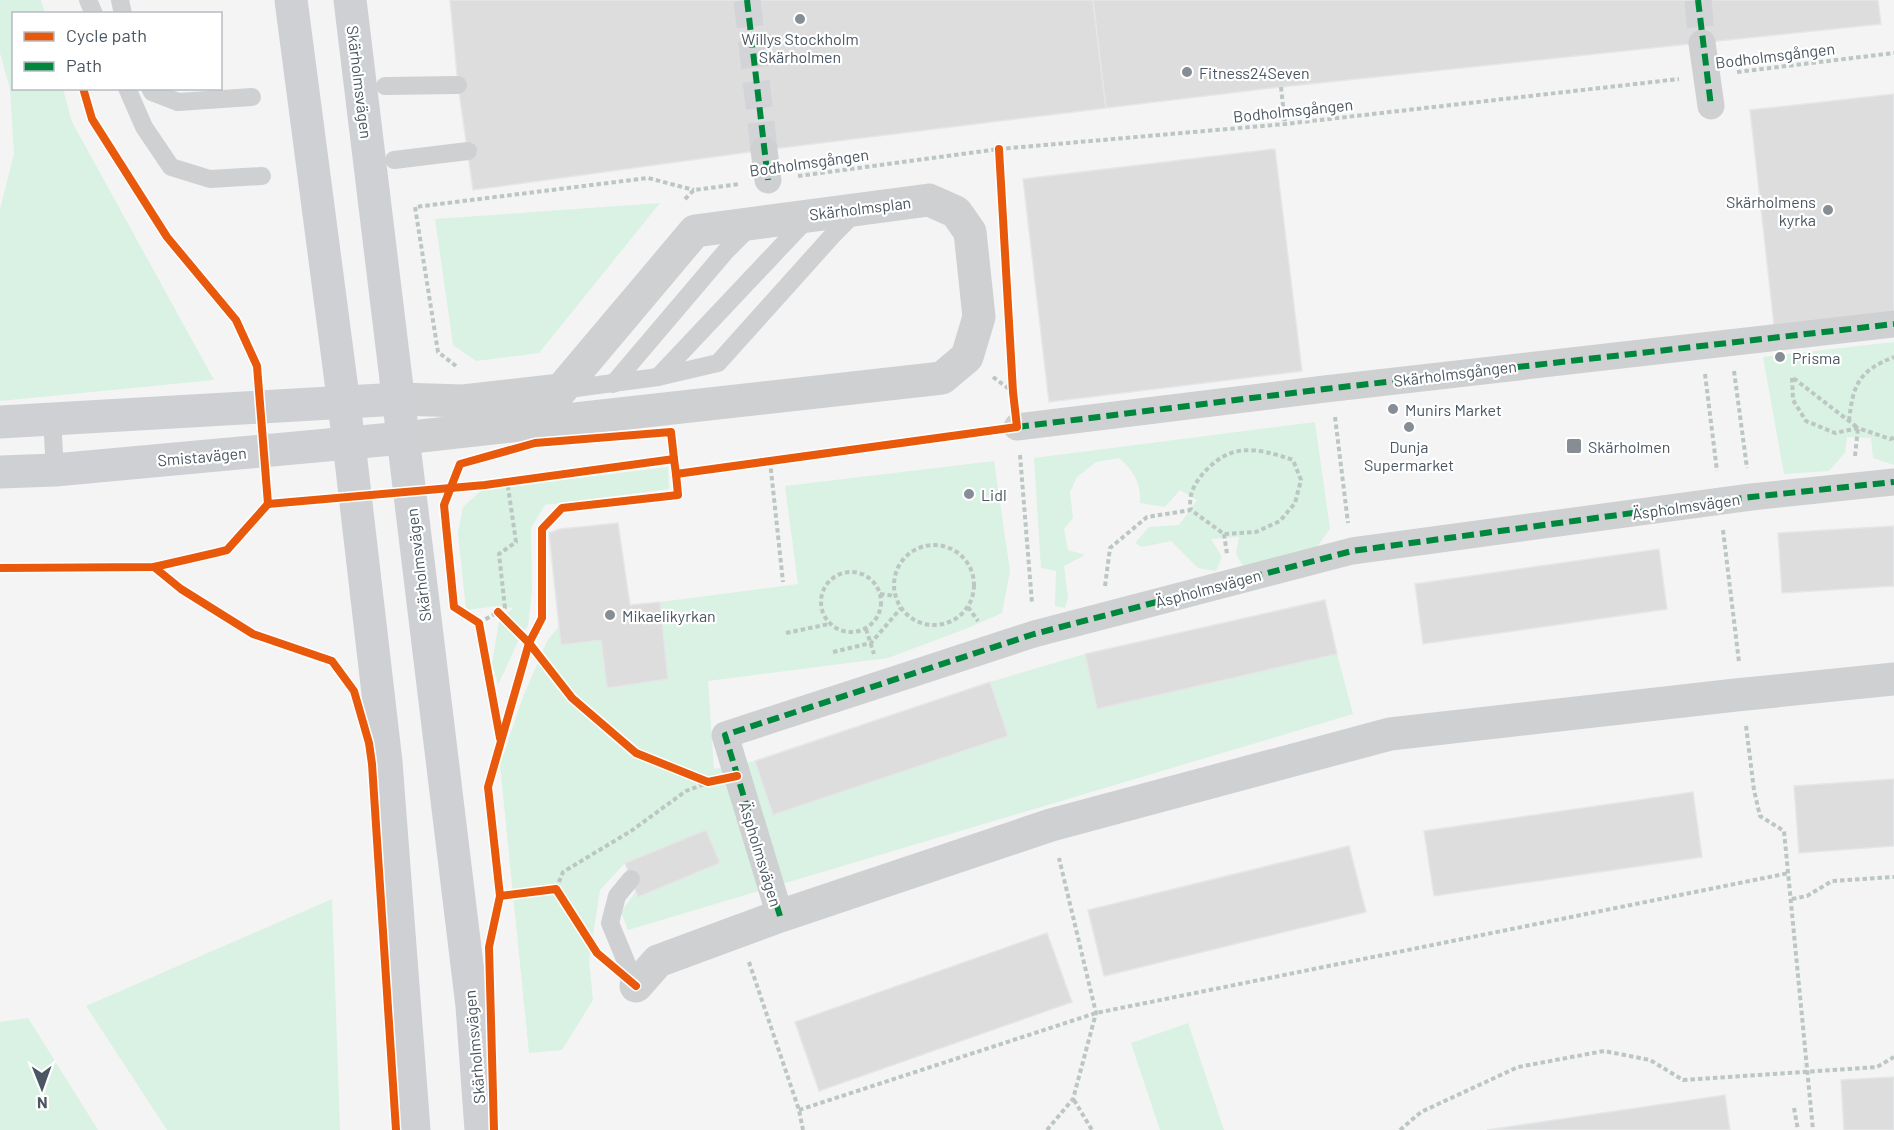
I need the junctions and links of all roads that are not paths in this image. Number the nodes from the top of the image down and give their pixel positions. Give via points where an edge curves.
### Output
1 (291, 0) edge
2 (350, 0) edge
3 (1702, 43) tunnel mouth
4 (385, 86) dead end
5 (458, 86) dead end
6 (128, 90) edge
7 (151, 90) edge
8 (252, 97) dead end
9 (1711, 106) dead end
10 (764, 150) tunnel mouth
11 (468, 151) dead end
12 (394, 160) dead end
13 (262, 176) dead end
14 (768, 180) road end
15 (860, 208) junction
16 (812, 214) junction
17 (754, 222) junction
18 (1894, 324) edge
19 (657, 377) junction
20 (614, 384) junction
21 (561, 390) junction
22 (399, 399) junction
23 (343, 401) junction
24 (52, 419) junction
25 (0, 422) edge
26 (1017, 427) road end
27 (404, 438) junction
28 (349, 443) junction
29 (55, 470) junction
30 (0, 472) edge
31 (1894, 482) edge
32 (1894, 679) edge
33 (631, 879) dead end
34 (780, 916) junction
35 (636, 986) joint
36 (414, 1130) edge
37 (481, 1130) edge

1 - 23 main road
2 - 22 main road, Skärholmsvägen
3 - 9 street
4 - 5 lane
6 - 13 lane via 144,127 171,167 210,179
7 - 8 lane via 178,102
10 - 14 street
11 - 12 lane
15 - 16 street, Skärholmsplan
15 - 19 lane via 718,363
15 - 27 street, Skärholmsplan via 929,200 956,212 970,232 979,317 967,357 942,378
16 - 17 street, Skärholmsplan
16 - 19 lane
17 - 20 lane
17 - 21 street, Skärholmsplan via 695,231
18 - 26 street, Skärholmsgången
19 - 20 lane
20 - 21 lane
21 - 22 street via 463,401
22 - 23 main road
22 - 27 main road, Skärholmsvägen
23 - 24 main road
23 - 28 main road
24 - 25 main road
24 - 29 lane
27 - 28 main road, Smistavägen
27 - 37 main road, Skärholmsvägen via 472,1006
28 - 29 main road, Smistavägen
28 - 36 main road via 386,762
29 - 30 main road, Smistavägen
31 - 34 street, Äspholmsvägen via 1751,497 1352,551 1034,634 724,735
32 - 34 street, Äspholmsvägen via 1390,734 1051,825
33 - 35 lane via 616,896 610,922
34 - 35 street, Äspholmsvägen via 658,961

